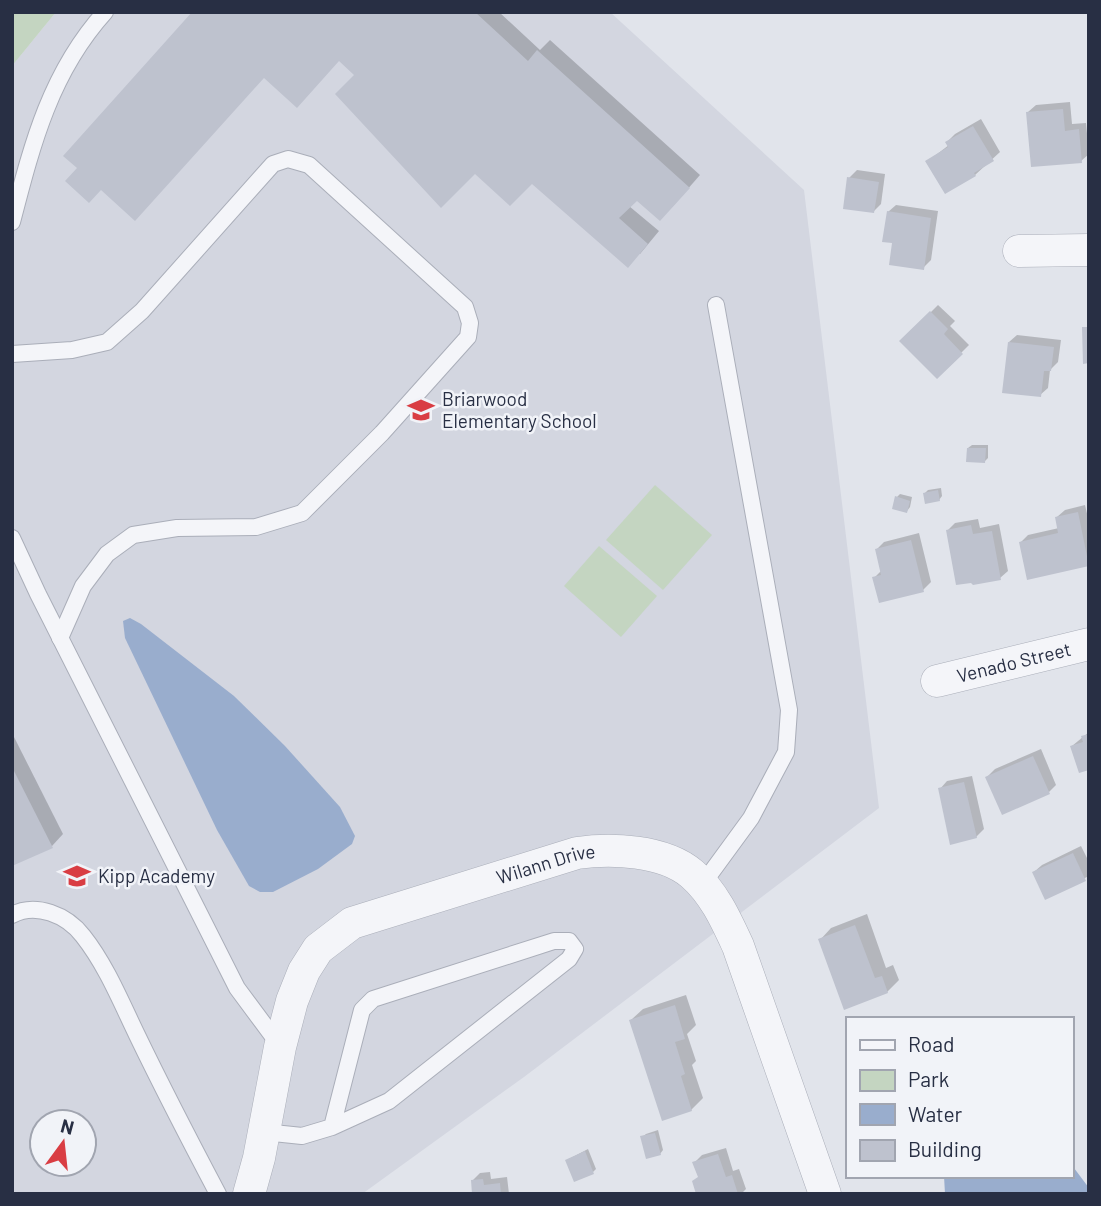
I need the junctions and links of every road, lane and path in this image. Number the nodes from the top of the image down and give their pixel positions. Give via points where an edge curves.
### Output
1 (105, 12) edge
2 (12, 222) edge
3 (1089, 250) edge
4 (1019, 251) dead end
5 (716, 305) dead end
6 (12, 354) edge
7 (12, 538) edge
8 (60, 638) junction
9 (1089, 643) edge
10 (937, 681) dead end
11 (702, 885) junction
12 (12, 915) edge
13 (280, 1046) junction
14 (332, 1127) junction
15 (264, 1132) junction
16 (218, 1194) edge
17 (249, 1194) edge
18 (825, 1194) edge

1 - 2 lane via 85,35 54,88 32,144
3 - 4 street
5 - 11 lane via 789,709 786,752 751,818
6 - 8 lane via 72,350 107,342 142,311 273,164 288,159 309,164 466,307 470,323 468,337 302,513 256,527 177,528 132,535 107,554 83,586
7 - 8 lane
8 - 13 lane via 237,988
9 - 10 street, Venado Street
11 - 13 street, Wilann Drive via 690,872 662,859 622,850 596,850 352,923 317,949 304,971
11 - 18 street, Wilann Drive via 724,915 738,946
12 - 16 lane via 23,909 52,912 82,934
13 - 15 street, Wilann Drive
14 - 14 lane via 389,1101 410,1085 569,960 575,949 569,941 554,941 373,999 362,1010
14 - 15 lane via 302,1136
15 - 17 street, Wilann Drive

